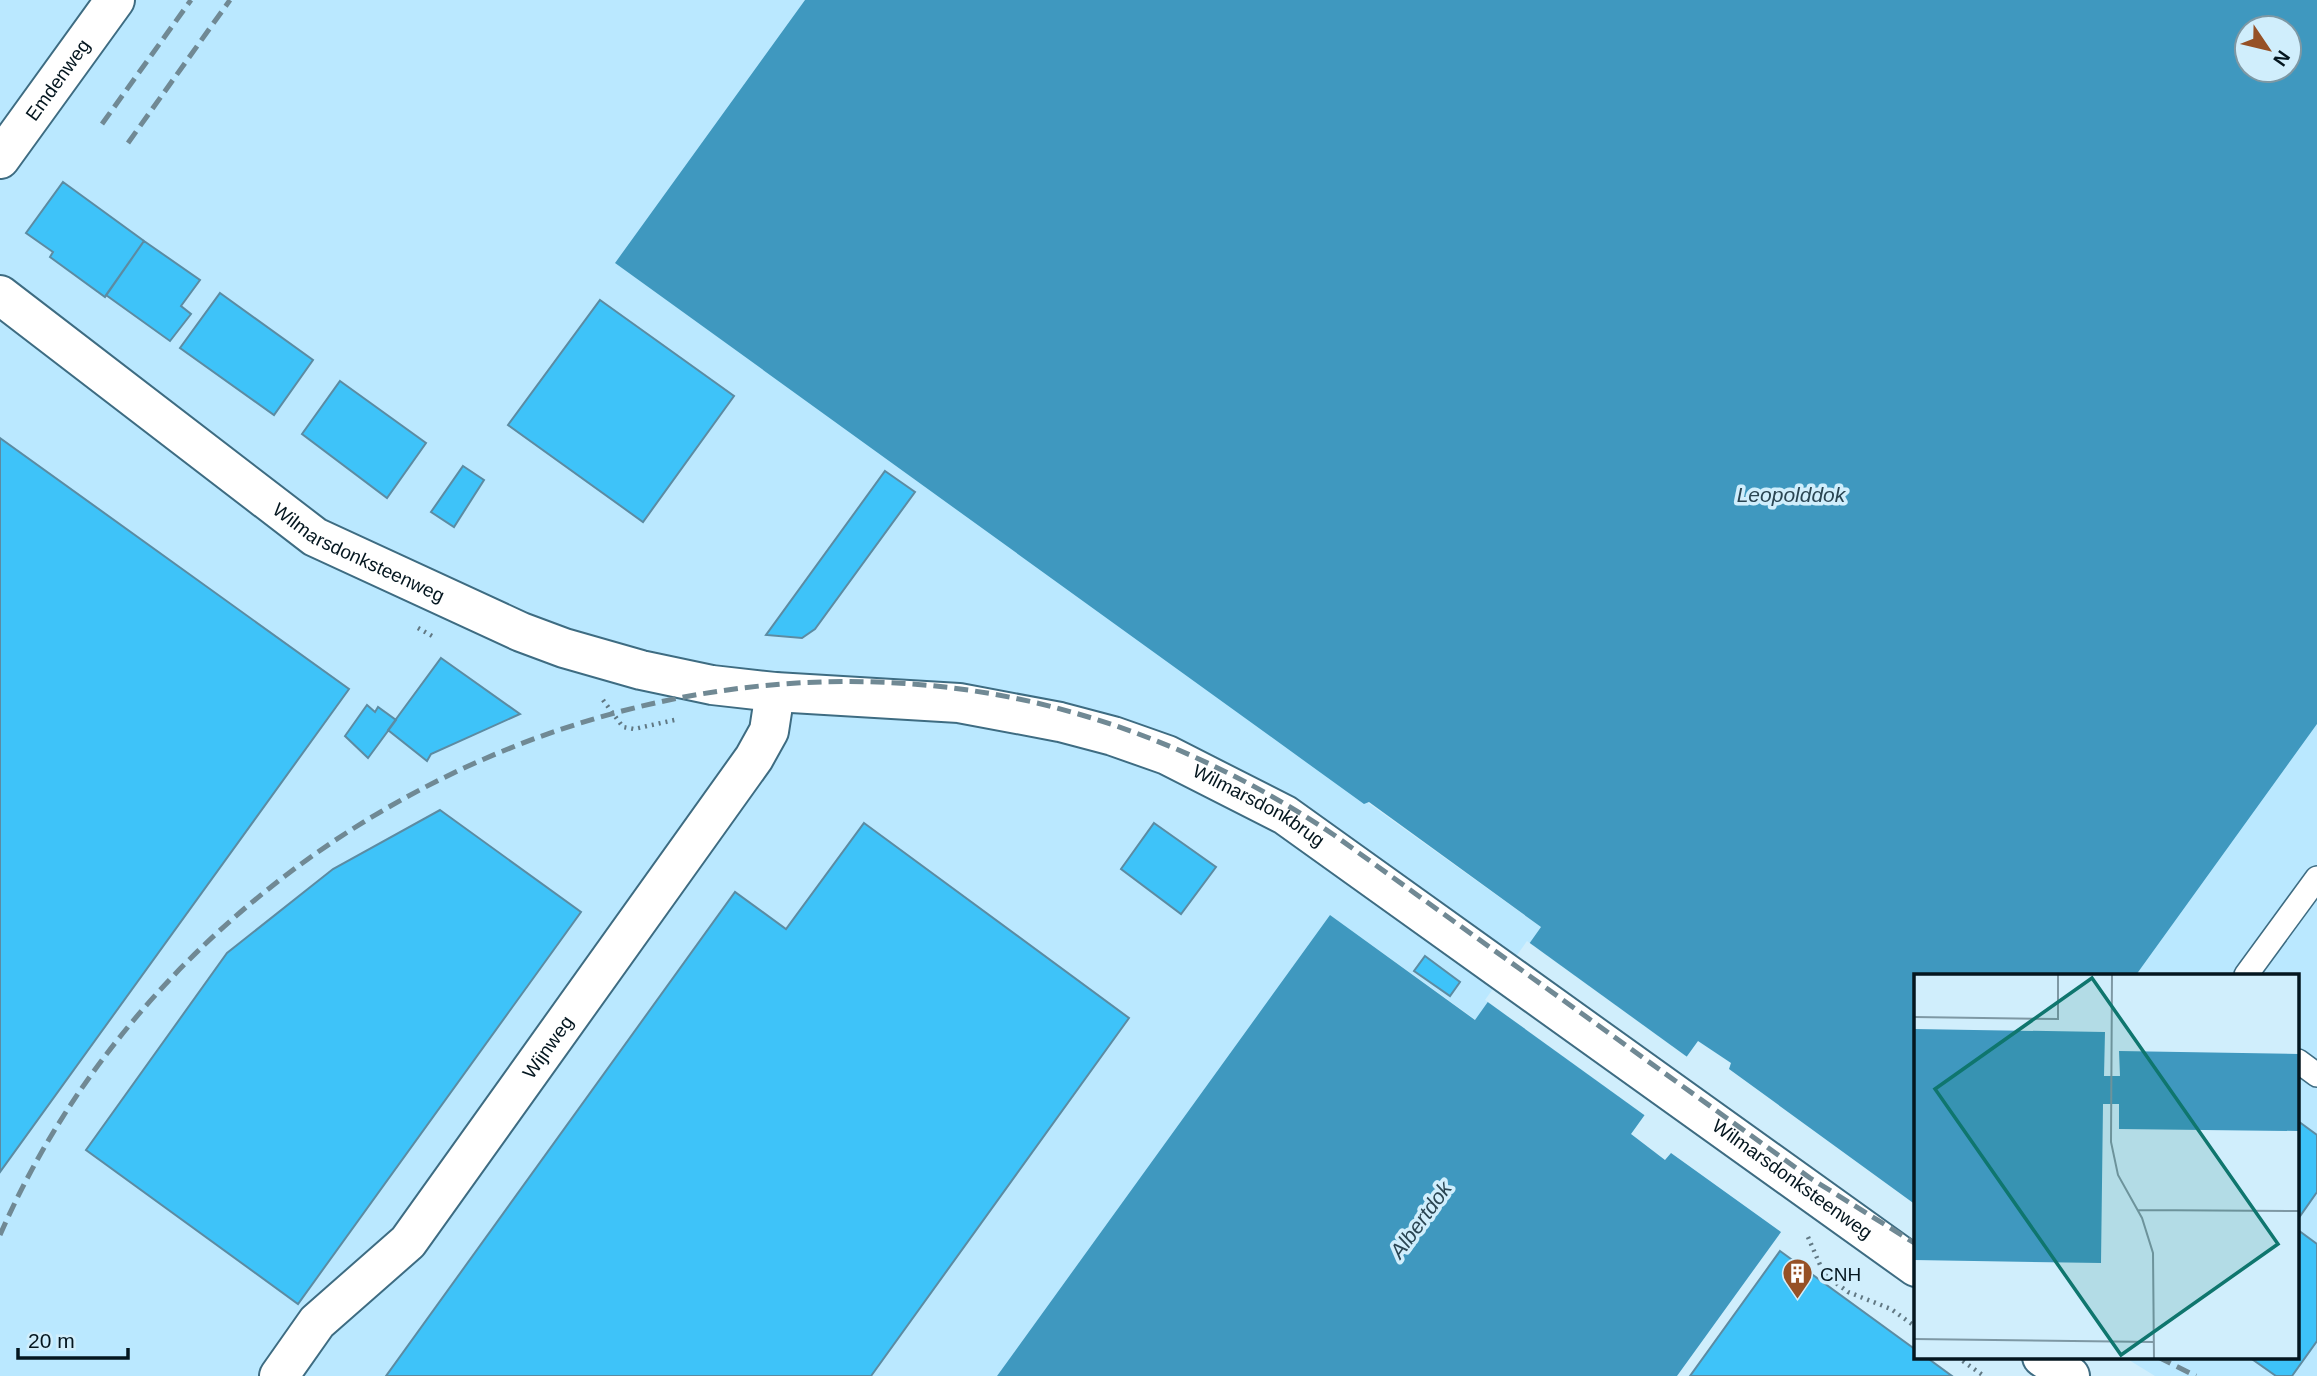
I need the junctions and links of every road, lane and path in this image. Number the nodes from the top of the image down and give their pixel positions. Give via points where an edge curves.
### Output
1 (115, 0) edge
2 (0, 159) edge
3 (0, 295) edge
4 (415, 621) dead end
5 (447, 642) dead end
6 (775, 692) junction
7 (601, 698) dead end
8 (688, 721) dead end
9 (2317, 878) edge
10 (2247, 974) edge
11 (2300, 1062) edge
12 (2317, 1075) edge
13 (1671, 1090) joint
14 (1807, 1236) dead end
15 (1914, 1267) edge
16 (1914, 1327) edge
17 (1958, 1358) edge
18 (2043, 1358) edge
19 (279, 1376) edge
20 (1984, 1376) edge
21 (2070, 1376) edge

1 - 2 street, Emdenweg
3 - 6 street, Wilmarsdonksteenweg via 315,537 459,606 564,649 653,673
4 - 5 path via 421,632
6 - 13 street, Wilmarsdonkbrug via 959,703 1087,729 1167,755 1285,815
6 - 19 street, Wijnweg via 769,731 754,758 408,1242 317,1322
7 - 8 path via 624,727
9 - 10 lane
11 - 12 lane
13 - 15 street, Wilmarsdonksteenweg
14 - 16 path via 1824,1274
17 - 20 path
18 - 21 street

